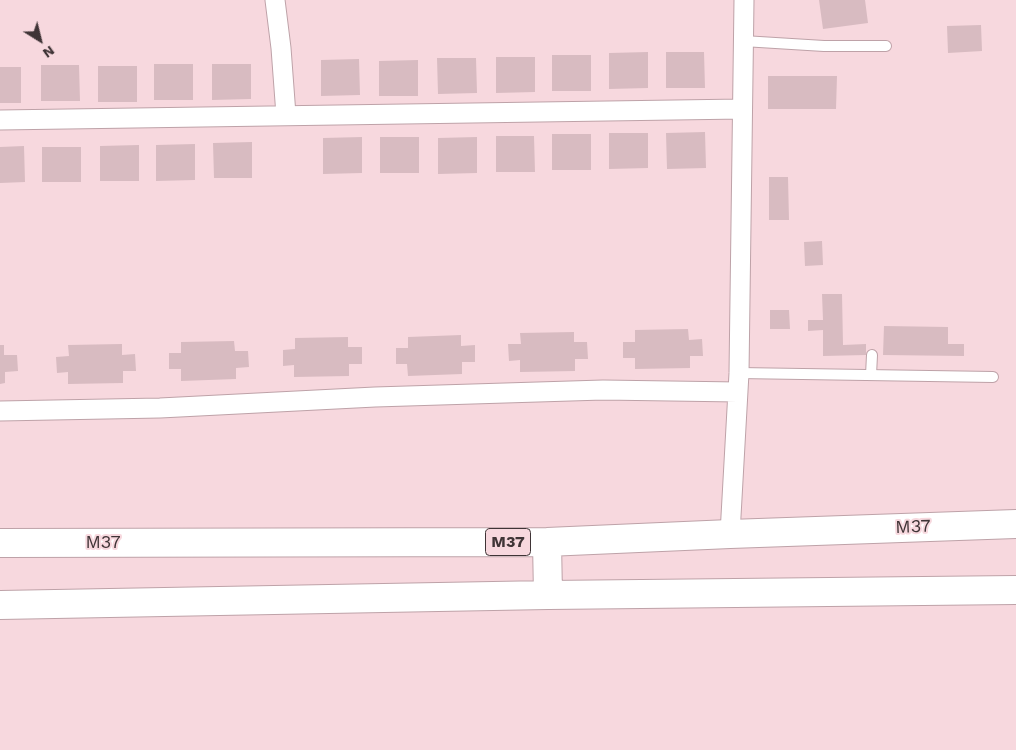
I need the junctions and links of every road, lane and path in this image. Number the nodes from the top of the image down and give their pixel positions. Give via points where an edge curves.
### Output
1 (275, 0) edge
2 (744, 0) edge
3 (743, 41) junction
4 (886, 46) dead end
5 (742, 109) junction
6 (286, 115) junction
7 (0, 120) edge
8 (872, 355) dead end
9 (739, 373) junction
10 (871, 375) junction
11 (993, 377) dead end
12 (738, 392) junction
13 (0, 411) edge
14 (1016, 524) edge
15 (730, 534) junction
16 (547, 542) junction
17 (0, 543) edge
18 (1016, 590) edge
19 (548, 595) junction
20 (0, 605) edge

1 - 6 street
2 - 3 street
3 - 4 lane
3 - 5 street
5 - 6 street
5 - 9 street
6 - 7 street
8 - 10 lane
9 - 10 lane
9 - 12 street
10 - 11 lane
12 - 13 street via 603,390 160,408
12 - 15 street
14 - 15 highway, M37 / M37
15 - 16 highway, M37 / M37
16 - 17 highway, M37 / M37
16 - 19 highway
18 - 19 highway
19 - 20 highway

